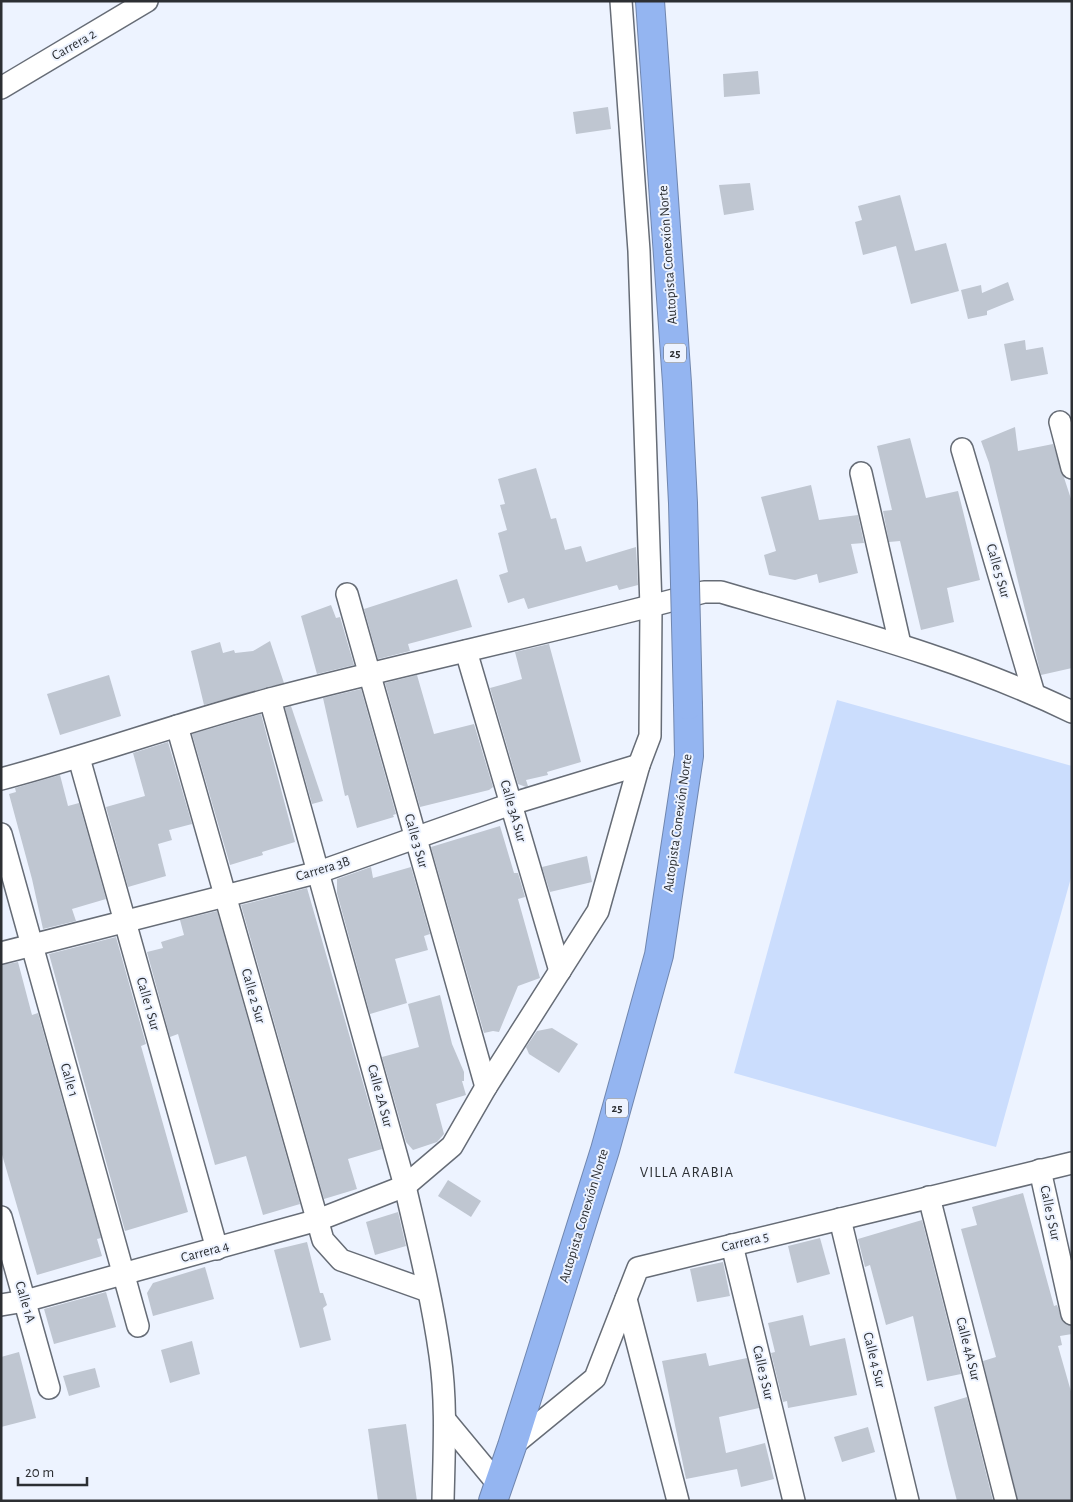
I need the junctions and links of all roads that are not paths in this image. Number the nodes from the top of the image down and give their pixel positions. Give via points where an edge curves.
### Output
1 (147, 1) edge
2 (621, 1) edge
3 (650, 1) edge
4 (1, 88) edge
5 (1060, 422) dead end
6 (962, 449) dead end
7 (1072, 468) edge
8 (862, 473) dead end
9 (347, 594) dead end
10 (651, 606) junction
11 (900, 644) junction
12 (466, 651) junction
13 (370, 675) junction
14 (1034, 694) junction
15 (270, 699) junction
16 (1072, 712) edge
17 (177, 726) junction
18 (79, 758) junction
19 (639, 765) junction
20 (1, 779) edge
21 (511, 804) junction
22 (1, 834) edge
23 (415, 838) junction
24 (319, 872) junction
25 (224, 896) junction
26 (125, 922) junction
27 (32, 946) junction
28 (1, 953) edge
29 (560, 971) junction
30 (486, 1087) junction
31 (1072, 1163) edge
32 (1040, 1170) junction
33 (405, 1186) junction
34 (929, 1197) junction
35 (1, 1217) edge
36 (840, 1219) junction
37 (318, 1220) junction
38 (732, 1245) junction
39 (217, 1249) junction
40 (123, 1274) junction
41 (428, 1291) junction
42 (626, 1299) junction
43 (25, 1301) junction
44 (1, 1305) edge
45 (1072, 1314) edge
46 (138, 1326) dead end
47 (49, 1388) dead end
48 (445, 1420) junction
49 (512, 1446) junction
50 (495, 1492) edge
51 (443, 1501) edge
52 (678, 1501) edge
53 (794, 1501) edge
54 (908, 1501) edge
55 (1006, 1501) edge

1 - 4 street, Carrera 2
2 - 10 street, Carrera 4 via 639,250
3 - 49 highway, Autopista Conexión Norte / 25, bridge via 677,383 690,756 659,955 605,1150
5 - 7 street
6 - 14 street, Calle 5 Sur
8 - 11 street
9 - 13 street, Calle 3 Sur
10 - 11 street via 704,592 720,592
10 - 12 street
10 - 19 street, Carrera 4 via 650,736
11 - 14 street
12 - 13 street
12 - 21 street, Calle 3A Sur
13 - 15 street
13 - 23 street, Calle 3 Sur
14 - 16 street
15 - 17 street
15 - 24 street, Calle 2A Sur
17 - 18 street
17 - 25 street, Calle 2 Sur
18 - 20 street
18 - 26 street, Calle 1 Sur
19 - 21 street, Carrera 3B
19 - 29 street, Carrera 4 via 598,911
21 - 23 street, Carrera 3B
21 - 29 street, Calle 3A Sur
22 - 27 street, Calle 1
23 - 24 street, Carrera 3B
23 - 30 street, Calle 3 Sur
24 - 25 street, Carrera 3B
24 - 33 street, Calle 2A Sur
25 - 26 street, Carrera 3B
25 - 37 street, Calle 2 Sur
26 - 27 street, Carrera 3B
26 - 39 street, Calle 1 Sur
27 - 28 street, Carrera 3B
27 - 40 street, Calle 1
29 - 30 street, Carrera 4
30 - 33 street, Carrera 4 via 452,1146
31 - 32 street, Carrera 5
32 - 34 street, Carrera 5
32 - 45 street, Calle 5 Sur
33 - 37 street, Carrera 4
33 - 41 street, Calle 2A Sur
34 - 36 street, Carrera 5
34 - 55 street, Calle 4A Sur
35 - 43 street, Calle 1A
36 - 38 street, Carrera 5
36 - 54 street, Calle 4 Sur
37 - 39 street, Carrera 4
37 - 41 street, Calle 2 Sur via 323,1240 341,1260
38 - 42 street, Carrera 5 via 638,1268
38 - 53 street, Calle 3 Sur
39 - 40 street, Carrera 4
40 - 43 street, Carrera 4
40 - 46 street, Calle 1
41 - 48 street, Calle 2A Sur via 441,1356
42 - 49 street, Carrera 5 via 595,1378
42 - 52 street
43 - 44 street, Carrera 4
43 - 47 street, Calle 1A
48 - 50 street
48 - 51 street, Calle 2A Sur
49 - 50 highway, Autopista Conexión Norte / 25

